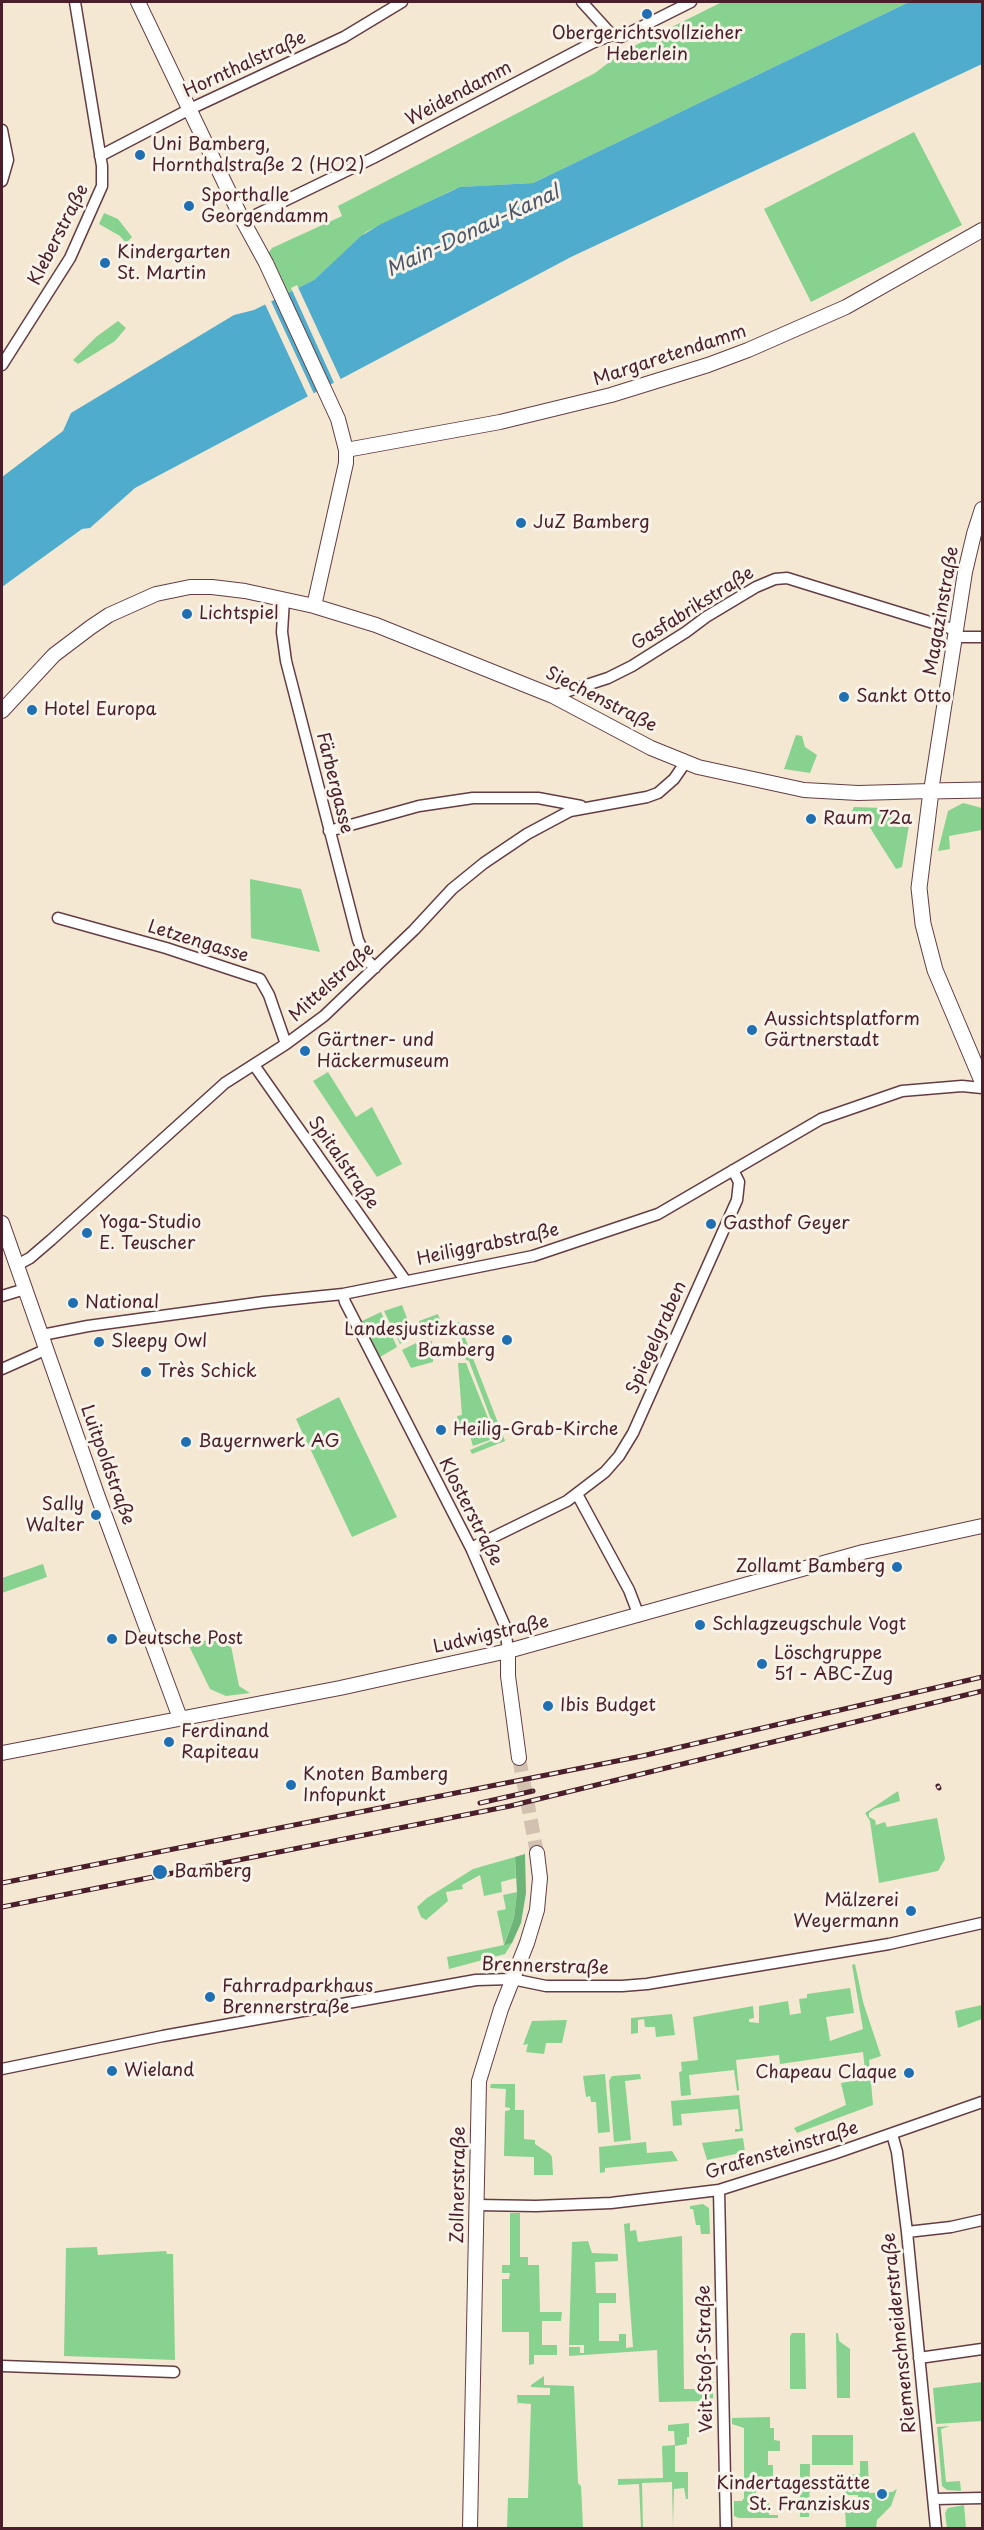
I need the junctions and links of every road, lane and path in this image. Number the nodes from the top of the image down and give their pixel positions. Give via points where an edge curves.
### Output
1 (75, 2) edge
2 (138, 2) edge
3 (402, 2) edge
4 (582, 2) edge
5 (691, 2) edge
6 (612, 35) junction
7 (190, 109) junction
8 (2, 130) edge
9 (100, 156) junction
10 (2, 181) edge
11 (243, 221) junction
12 (982, 230) edge
13 (2, 365) edge
14 (346, 450) junction
15 (982, 510) edge
16 (284, 599) junction
17 (314, 606) junction
18 (955, 634) junction
19 (982, 637) edge
20 (553, 696) junction
21 (2, 711) edge
22 (685, 763) junction
23 (982, 790) edge
24 (931, 791) junction
25 (585, 807) junction
26 (329, 831) junction
27 (58, 918) dead end
28 (375, 968) junction
29 (286, 1044) junction
30 (254, 1065) junction
31 (982, 1081) edge
32 (982, 1088) edge
33 (733, 1170) junction
34 (2, 1223) edge
35 (17, 1265) junction
36 (405, 1280) junction
37 (25, 1289) junction
38 (343, 1294) junction
39 (2, 1296) edge
40 (44, 1342) junction
41 (2, 1370) edge
42 (577, 1494) junction
43 (982, 1526) edge
44 (471, 1548) junction
45 (639, 1616) junction
46 (508, 1651) junction
47 (180, 1718) junction
48 (2, 1754) edge
49 (519, 1758) tunnel mouth
50 (537, 1853) tunnel mouth
51 (982, 1923) edge
52 (512, 1979) junction
53 (2, 2069) edge
54 (982, 2102) edge
55 (892, 2134) junction
56 (719, 2190) junction
57 (476, 2205) junction
58 (982, 2220) edge
59 (907, 2232) junction
60 (982, 2349) edge
61 (919, 2358) junction
62 (2, 2366) edge
63 (174, 2372) dead end
64 (982, 2498) edge
65 (934, 2499) junction
66 (470, 2529) edge
67 (726, 2529) edge
68 (936, 2529) edge

1 - 9 street, Kleberstraße
2 - 7 street
3 - 7 street, Hornthalstraße via 344,37
4 - 6 street
5 - 6 street, Weidendamm via 621,37
6 - 11 street, Weidendamm
7 - 9 street, Hornthalstraße
7 - 11 street
8 - 10 street via 8,160
9 - 13 street, Kleberstraße via 102,186 88,222
11 - 14 street via 338,419
12 - 14 street, Margaretendamm via 846,307 708,365 619,393 509,420
14 - 17 street via 345,470
15 - 18 street, Magazinstraße via 968,556
16 - 17 street, Siechenstraße
16 - 21 street, Siechenstraße via 212,587 156,594 109,615 54,655
16 - 26 street, Färbergasse via 282,632 286,661
17 - 20 street, Siechenstraße via 376,625
18 - 19 street, Gasfabrikstraße
18 - 20 street, Gasfabrikstraße via 807,584 775,579 706,617 632,666
18 - 24 street, Magazinstraße
20 - 22 street, Siechenstraße
22 - 24 street, Siechenstraße via 811,790
22 - 25 street, Mittelstraße via 658,793
23 - 24 main road, Siechenstraße
24 - 31 main road via 920,873 922,920 935,970
25 - 26 street via 538,798 472,798 419,806
25 - 28 street, Mittelstraße via 537,828 466,877
26 - 28 street, Färbergasse via 358,940
27 - 29 street, Letzengasse via 260,979
28 - 29 street, Mittelstraße via 324,1016
29 - 30 street, Mittelstraße
30 - 35 street, Mittelstraße via 215,1092 51,1240
30 - 36 street, Spitalstraße
32 - 33 street, Heiliggrabstraße via 902,1091 880,1098 821,1119
33 - 36 street, Heiliggrabstraße via 658,1214 577,1243 508,1262
33 - 42 street, Spiegelgraben via 739,1182 737,1200 628,1442 605,1472
34 - 35 street, Luitpoldstraße
35 - 37 street, Luitpoldstraße
36 - 38 street, Heiliggrabstraße
37 - 39 street
37 - 40 street, Luitpoldstraße
38 - 40 street, Heiliggrabstraße via 88,1326
38 - 44 street, Klosterstraße
40 - 41 street, Heiliggrabstraße
40 - 47 street, Luitpoldstraße
42 - 44 street, Spiegelgraben
42 - 45 street
43 - 45 street, Ludwigstraße via 863,1552
44 - 46 street, Klosterstraße via 505,1626
45 - 46 street, Ludwigstraße
46 - 47 street, Ludwigstraße
46 - 49 street
47 - 48 street, Ludwigstraße
50 - 52 street, Zollnerstraße via 537,1910
51 - 52 street, Brennerstraße via 889,1944 647,1984 546,1986
52 - 53 street, Brennerstraße via 436,1986
52 - 57 street, Zollnerstraße via 479,2081
54 - 55 street, Grafensteinstraße
55 - 56 street, Grafensteinstraße
55 - 59 street, Riemenschneiderstraße
56 - 57 street, Grafensteinstraße via 611,2203
56 - 67 street, Veit-Stoß-Straße
57 - 66 street, Zollnerstraße
58 - 59 street
59 - 61 street, Riemenschneiderstraße
60 - 61 street
61 - 65 street, Riemenschneiderstraße
62 - 63 street
64 - 65 street
65 - 68 street, Riemenschneiderstraße

